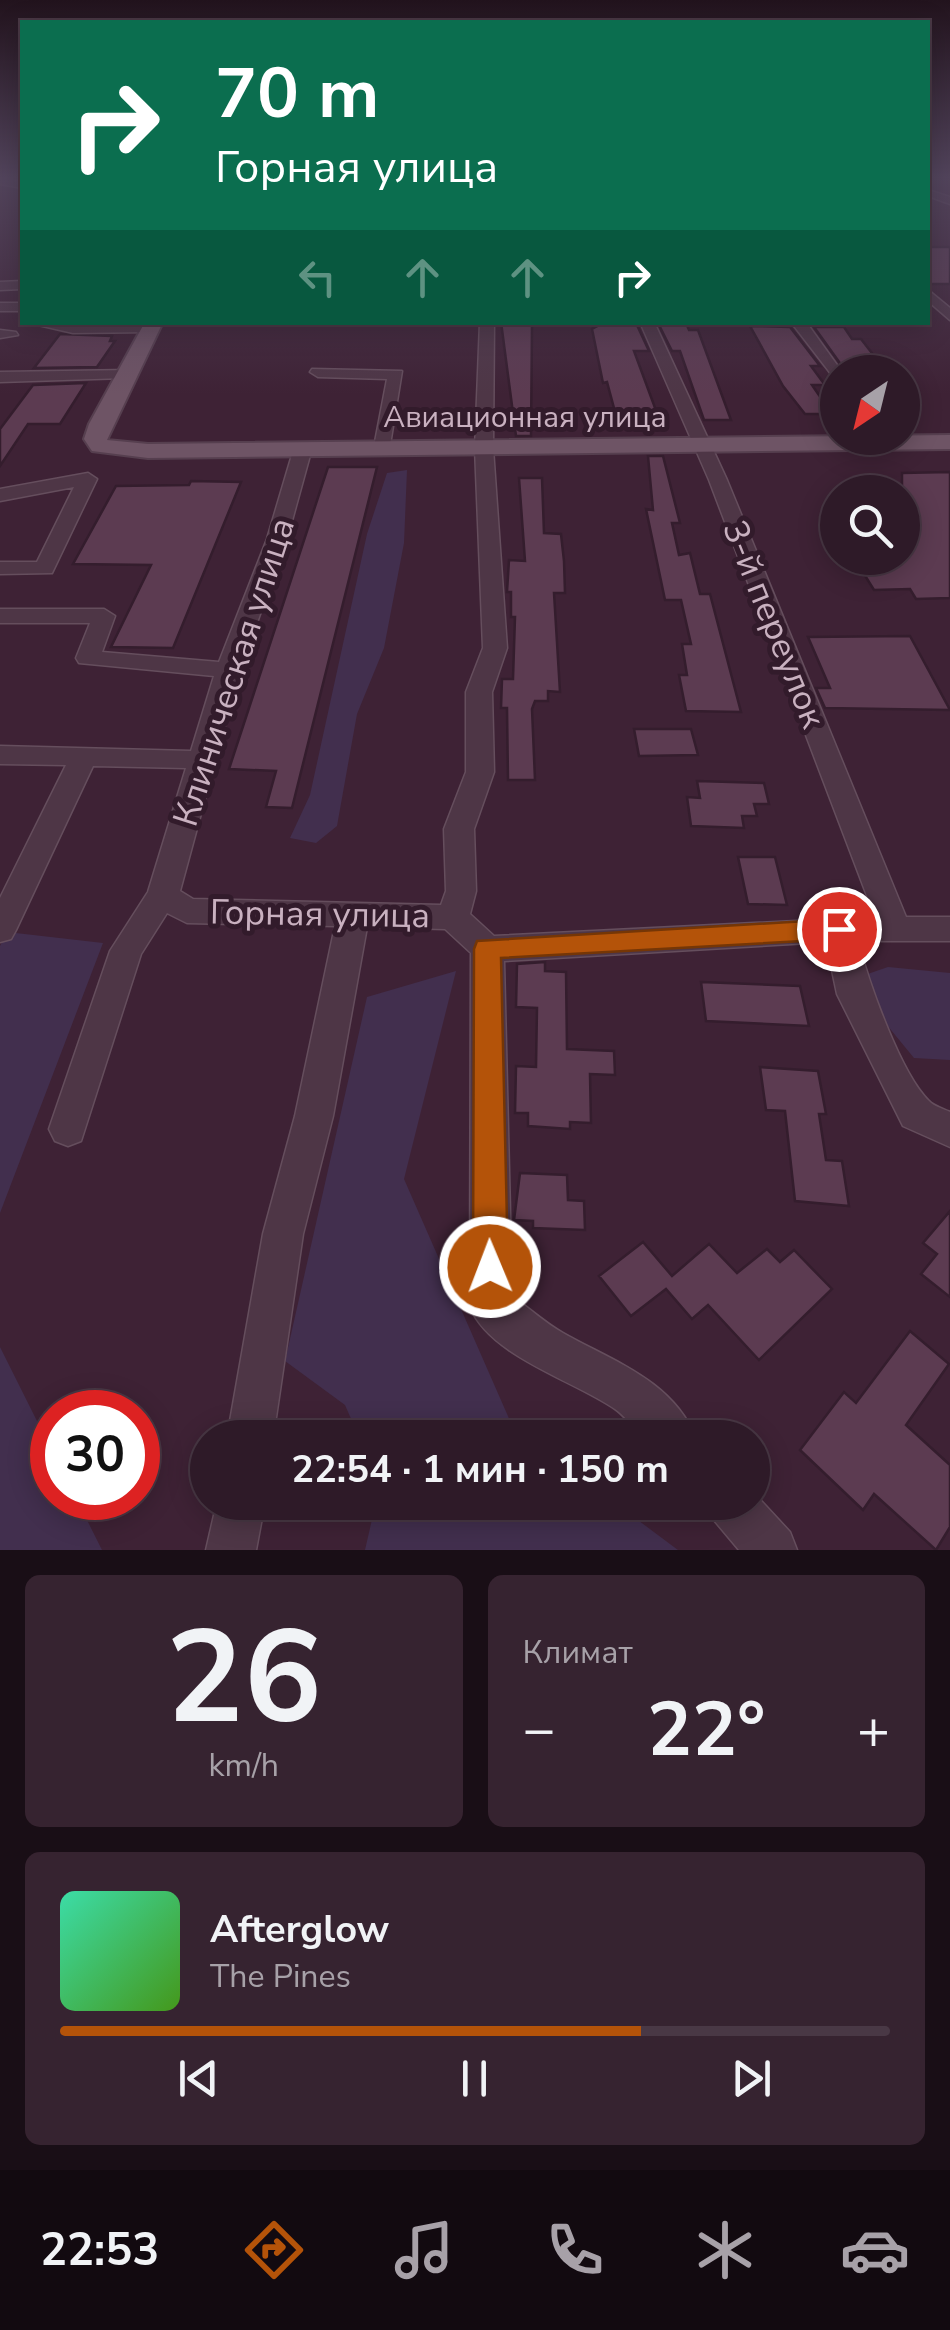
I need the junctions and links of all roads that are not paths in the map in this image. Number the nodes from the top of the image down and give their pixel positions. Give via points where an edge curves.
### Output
1 (930, 296) edge
2 (950, 316) edge
3 (152, 325) edge
4 (488, 325) edge
5 (648, 325) edge
6 (800, 325) edge
7 (76, 326) edge
8 (822, 355) edge
9 (318, 372) dead end
10 (125, 373) junction
11 (0, 377) edge
12 (920, 441) edge
13 (820, 442) edge
14 (950, 442) edge
15 (100, 446) junction
16 (702, 447) junction
17 (304, 448) junction
18 (383, 448) junction
19 (484, 448) junction
20 (88, 479) junction
21 (0, 494) edge
22 (0, 568) edge
23 (44, 568) junction
24 (8, 616) edge
25 (228, 670) junction
26 (0, 755) edge
27 (84, 757) junction
28 (204, 760) junction
29 (163, 895) junction
30 (354, 913) junction
31 (453, 917) junction
32 (895, 928) junction
33 (839, 929) junction
34 (950, 929) edge
35 (0, 930) edge
36 (487, 949) junction
37 (68, 1130) dead end
38 (950, 1130) edge
39 (253, 1420) edge
40 (657, 1420) edge
41 (237, 1520) edge
42 (746, 1520) edge
43 (231, 1550) edge
44 (772, 1550) edge

1 - 2 street
3 - 7 street
3 - 10 main road
4 - 19 street
5 - 16 street, 3-й переулок
6 - 8 street
9 - 18 street via 396,374
10 - 11 street
10 - 15 main road via 94,438
12 - 14 main road, Авиационная улица
13 - 16 main road, Авиационная улица
15 - 17 main road, Авиационная улица
15 - 20 street
16 - 19 main road, Авиационная улица
16 - 32 street, 3-й переулок
17 - 18 main road, Авиационная улица
17 - 25 street, Клиническая улица
18 - 19 main road, Авиационная улица
19 - 31 street via 495,648 479,692 480,772 460,829 461,890
20 - 21 street
20 - 23 street
22 - 23 street
23 - 24 street
24 - 25 street via 104,616 88,658
25 - 28 street, Клиническая улица
26 - 27 street
27 - 28 street
27 - 35 street
28 - 29 street, Клиническая улица
29 - 30 street, Горная улица via 187,911
29 - 37 street, Клиническая улица via 126,951
30 - 31 street, Горная улица
30 - 39 street via 314,1116 282,1234
31 - 36 street, Горная улица
32 - 33 street
32 - 34 street
33 - 36 street
33 - 38 street via 854,994 899,1084 916,1114
36 - 40 street via 491,1307 545,1347 634,1394
41 - 43 street
42 - 44 street

